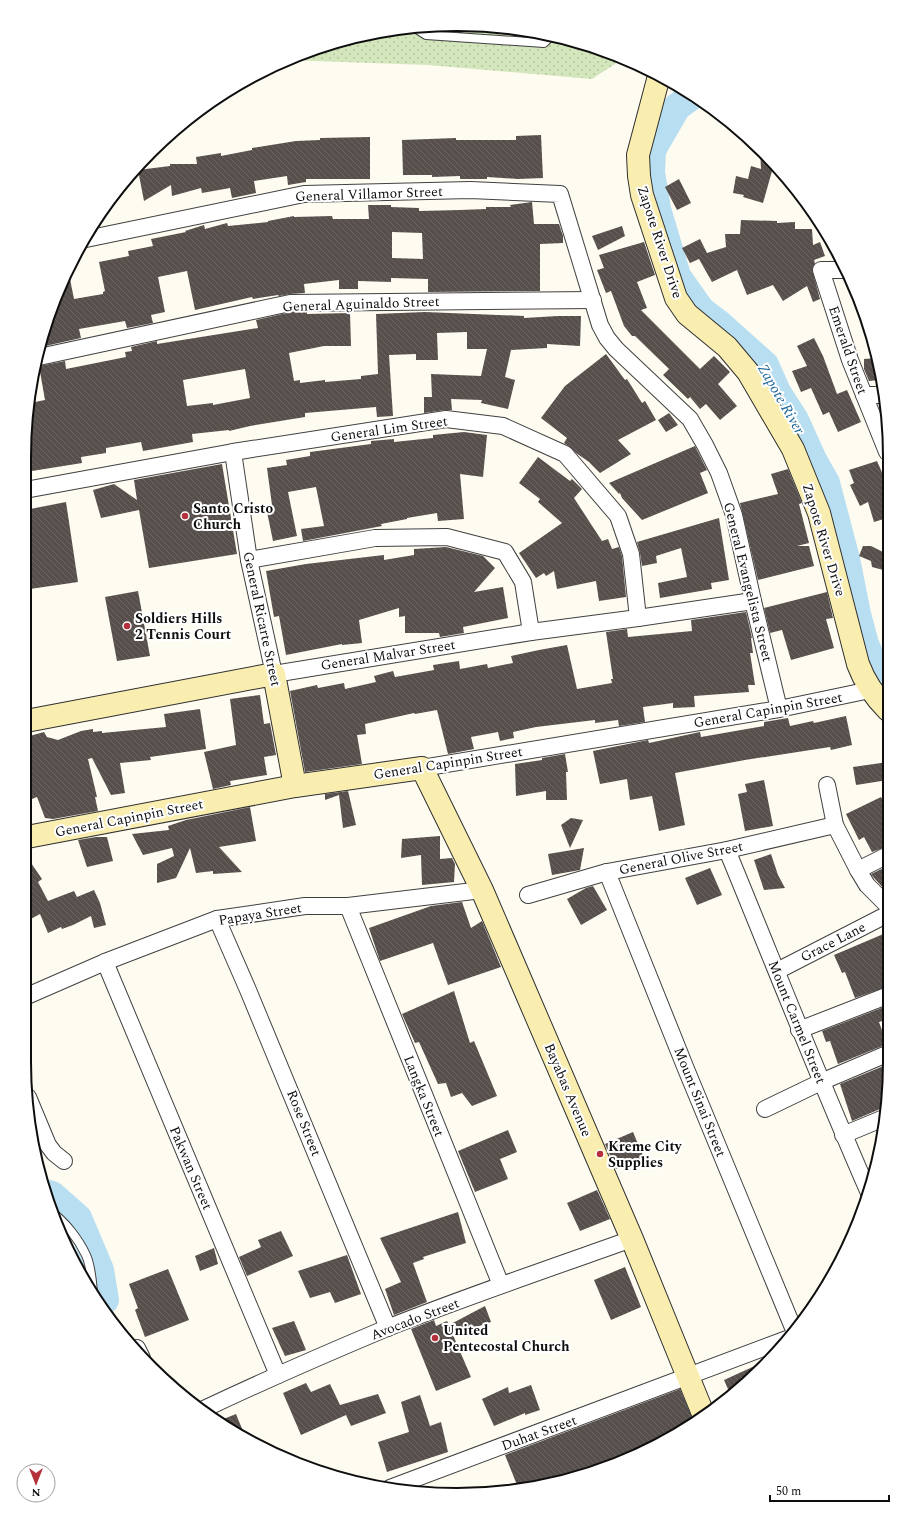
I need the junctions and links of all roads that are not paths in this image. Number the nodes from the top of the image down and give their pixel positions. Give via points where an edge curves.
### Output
1 (422, 33) edge
2 (547, 41) edge
3 (658, 82) edge
4 (560, 194) joint
5 (92, 238) edge
6 (839, 270) edge
7 (593, 300) junction
8 (44, 355) edge
9 (864, 395) junction
10 (878, 395) edge
11 (882, 443) edge
12 (233, 452) junction
13 (31, 489) edge
14 (249, 560) junction
15 (752, 601) junction
16 (638, 618) junction
17 (531, 632) junction
18 (274, 674) junction
19 (870, 690) junction
20 (883, 704) edge
21 (779, 709) junction
22 (31, 717) edge
23 (422, 768) junction
24 (827, 785) dead end
25 (295, 786) junction
26 (835, 825) junction
27 (31, 836) edge
28 (727, 850) junction
29 (883, 858) edge
30 (858, 870) junction
31 (607, 872) junction
32 (482, 890) junction
33 (528, 895) dead end
34 (883, 901) edge
35 (348, 906) junction
36 (883, 917) edge
37 (217, 919) junction
38 (105, 962) junction
39 (777, 971) junction
40 (31, 994) edge
41 (883, 997) edge
42 (799, 1030) junction
43 (883, 1056) edge
44 (821, 1082) junction
45 (765, 1109) dead end
46 (34, 1112) edge
47 (879, 1120) edge
48 (843, 1135) junction
49 (64, 1161) dead end
50 (865, 1183) edge
51 (62, 1221) edge
52 (632, 1239) junction
53 (90, 1279) edge
54 (501, 1285) junction
55 (792, 1325) edge
56 (388, 1328) junction
57 (777, 1343) edge
58 (278, 1375) junction
59 (688, 1377) junction
60 (208, 1407) edge
61 (702, 1410) edge
62 (401, 1484) edge

1 - 2 lane via 544,43
3 - 19 street, Zapote River Drive via 638,155 638,170 642,195 676,298 687,314 727,347 748,372 793,449 819,513 858,664
4 - 5 street, General Villamor Street via 470,190 304,194
4 - 7 street, General Evangelista Street
6 - 9 street, Emerald Street via 821,270
7 - 8 street, General Aguinaldo Street via 290,303
7 - 15 street, General Evangelista Street via 600,325 607,338 690,419 705,444 720,473 734,515
9 - 10 street
9 - 11 street, Emerald Street
12 - 13 street, General Lim Street
12 - 14 street, General Ricarte Street
12 - 16 street, General Lim Street via 446,419 503,426 565,454 618,516 631,554
14 - 17 street via 375,538 448,537 505,552 523,582
14 - 18 street, General Ricarte Street
15 - 16 street, General Malvar Street
15 - 21 street, General Evangelista Street
16 - 17 street, General Malvar Street
17 - 18 street, General Malvar Street
18 - 22 street, General Malvar Street
18 - 25 street, General Ricarte Street
19 - 20 street, Zapote River Drive
19 - 21 street, General Capinpin Street
21 - 23 street, General Capinpin Street
23 - 25 street, General Capinpin Street
23 - 32 street, Bayabas Avenue
24 - 26 street
25 - 27 street, General Capinpin Street
26 - 28 street, General Olive Street
26 - 30 street
28 - 31 street, General Olive Street
28 - 39 street, Mount Carmel Street
29 - 30 street
30 - 34 street
31 - 33 street, General Olive Street
31 - 55 street, Mount Sinai Street
32 - 35 street, Papaya Street
32 - 52 street, Bayabas Avenue
35 - 37 street, Papaya Street via 305,906
35 - 54 street, Langka Street
36 - 39 street, Grace Lane
37 - 38 street, Papaya Street
37 - 56 street, Rose Street
38 - 40 street, Papaya Street
38 - 58 street, Pakwan Street
39 - 42 street, Mount Carmel Street
41 - 42 street
42 - 44 street, Mount Carmel Street
43 - 44 street
44 - 45 street
44 - 48 street, Mount Carmel Street
46 - 49 street via 48,1145
47 - 48 street
48 - 50 street, Mount Carmel Street
51 - 53 lane via 86,1256
52 - 54 street, Avocado Street
52 - 59 street, Bayabas Avenue
54 - 56 street, Avocado Street
56 - 58 street, Avocado Street
57 - 59 street, Duhat Street
58 - 60 street, Avocado Street
59 - 61 street, Bayabas Avenue
59 - 62 street, Duhat Street

